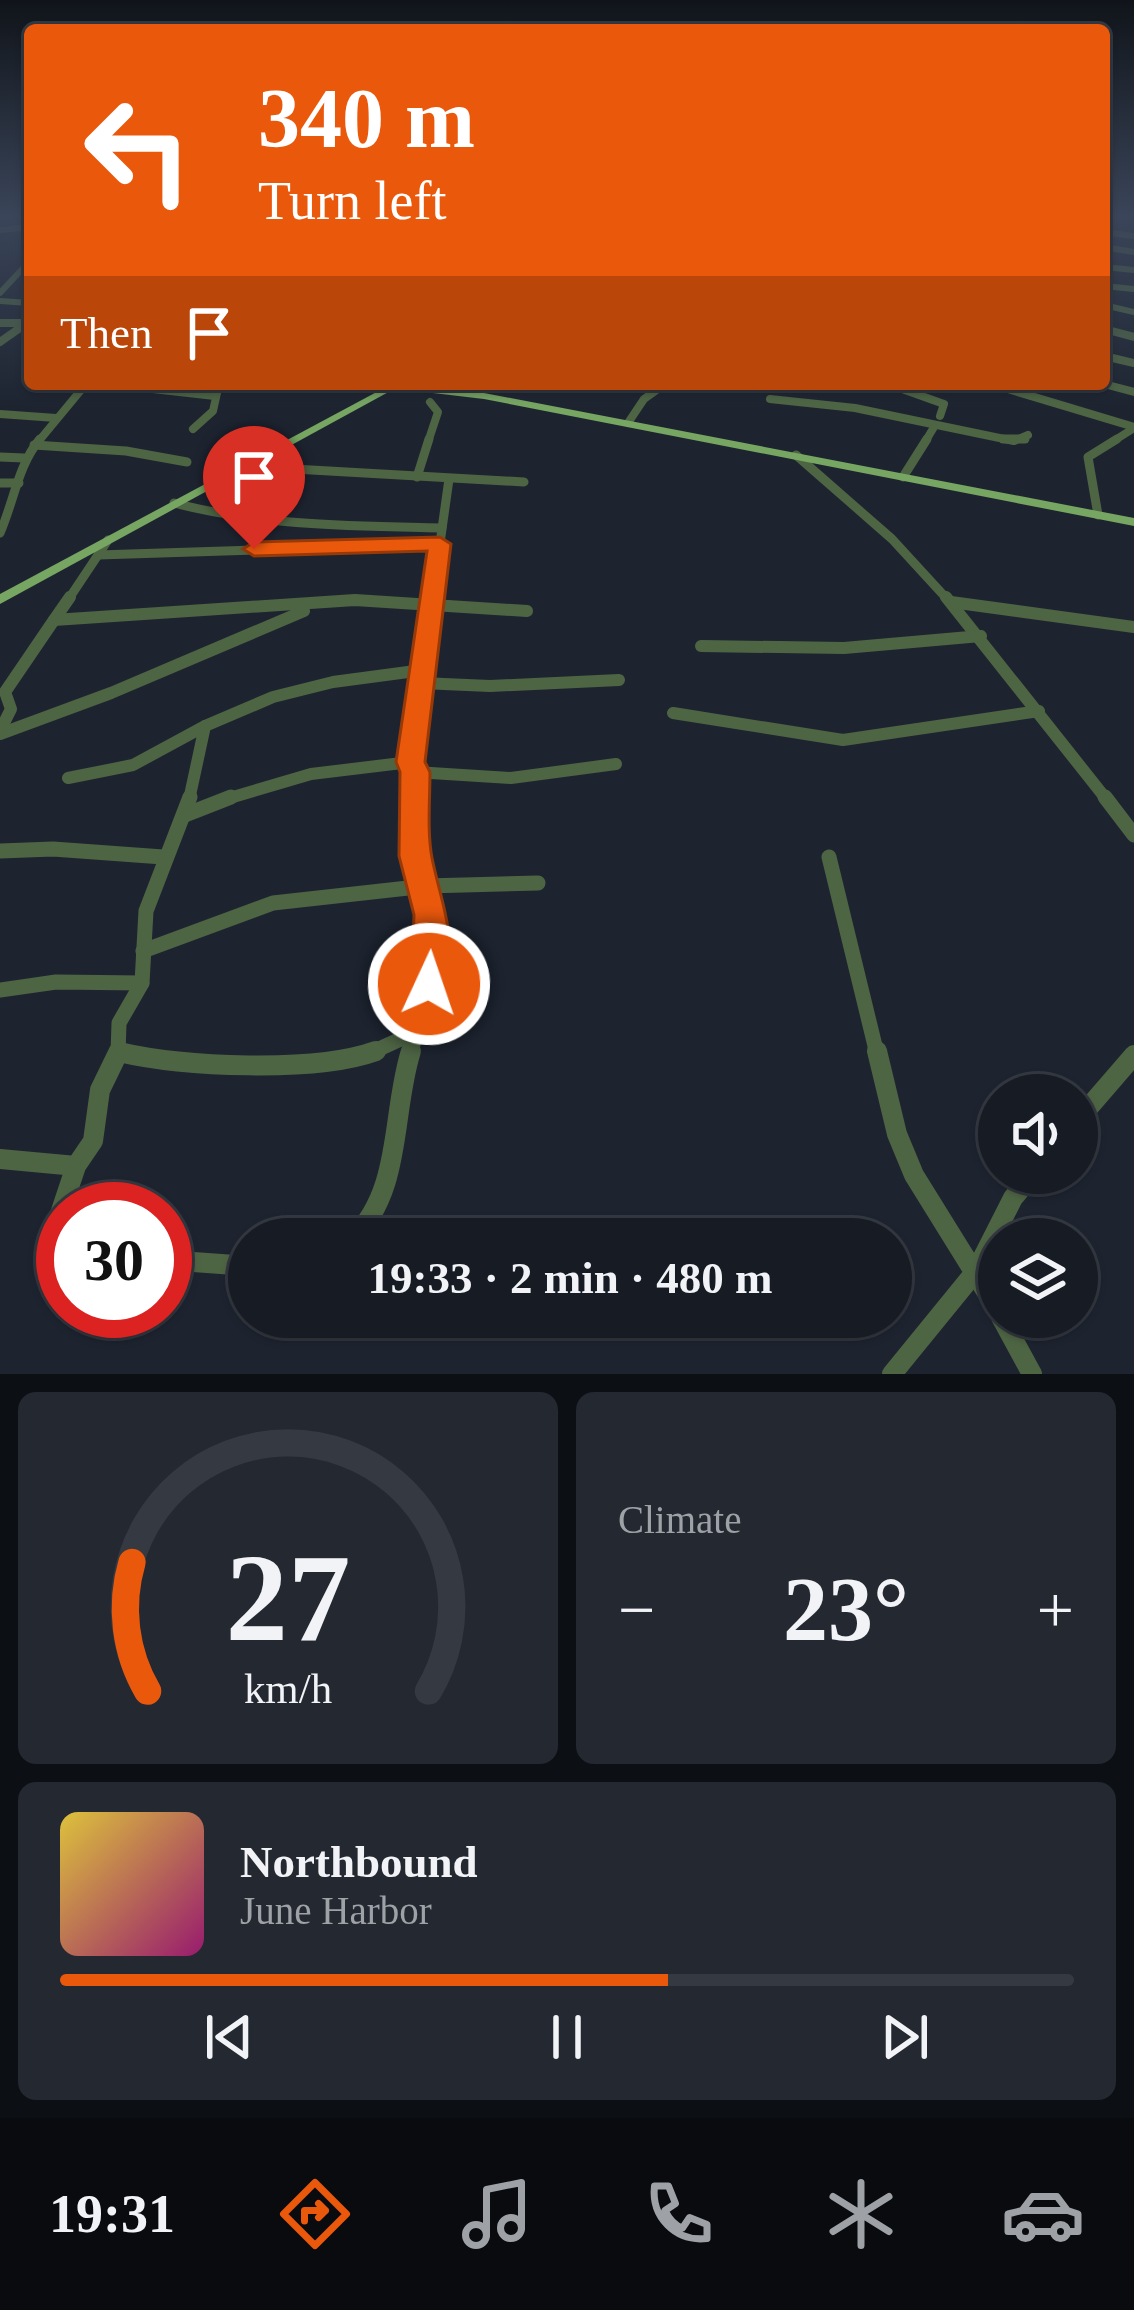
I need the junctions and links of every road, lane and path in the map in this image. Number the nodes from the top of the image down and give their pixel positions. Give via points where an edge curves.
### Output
1 (81, 390) edge
2 (160, 390) edge
3 (217, 390) edge
4 (376, 390) edge
5 (413, 390) edge
6 (458, 390) edge
7 (657, 390) edge
8 (905, 390) edge
9 (1011, 390) edge
10 (356, 396) junction
11 (215, 397) junction
12 (770, 399) dead end
13 (430, 402) dead end
14 (0, 414) edge
15 (940, 416) dead end
16 (56, 418) junction
17 (628, 423) junction
18 (934, 427) junction
19 (1134, 428) edge
20 (194, 429) dead end
21 (1028, 435) dead end
22 (34, 445) junction
23 (796, 455) junction
24 (0, 457) edge
25 (24, 458) junction
26 (187, 462) dead end
27 (240, 466) junction
28 (903, 477) junction
29 (417, 478) junction
30 (448, 479) junction
31 (524, 482) dead end
32 (0, 483) edge
33 (19, 483) junction
34 (14, 501) junction
35 (0, 503) edge
36 (174, 503) junction
37 (1098, 515) junction
38 (1134, 522) edge
39 (442, 528) junction
40 (0, 532) edge
41 (108, 540) junction
42 (440, 544) junction
43 (98, 555) junction
44 (0, 596) edge
45 (950, 602) junction
46 (321, 604) junction
47 (432, 604) junction
48 (527, 611) dead end
49 (55, 620) junction
50 (1134, 627) edge
51 (981, 636) junction
52 (700, 646) dead end
53 (422, 676) junction
54 (619, 680) dead end
55 (1039, 711) junction
56 (673, 713) dead end
57 (205, 726) junction
58 (0, 732) edge
59 (616, 764) dead end
60 (412, 767) junction
61 (68, 778) dead end
62 (185, 815) junction
63 (1134, 835) edge
64 (0, 851) edge
65 (164, 857) junction
66 (829, 857) dead end
67 (538, 884) dead end
68 (426, 886) junction
69 (142, 951) junction
70 (142, 983) junction
71 (0, 990) edge
72 (416, 1032) junction
73 (119, 1052) junction
74 (1134, 1055) edge
75 (1098, 1097) edge
76 (0, 1160) edge
77 (76, 1166) junction
78 (71, 1182) edge
79 (1016, 1194) edge
80 (371, 1218) edge
81 (192, 1262) edge
82 (228, 1264) edge
83 (976, 1271) junction
84 (978, 1275) edge
85 (1013, 1338) edge
86 (892, 1374) edge
87 (1033, 1374) edge

1 - 16 street
2 - 11 street
3 - 11 street
4 - 10 main road
5 - 10 main road
6 - 17 main road
7 - 17 street
8 - 15 street via 944,404
9 - 19 street
10 - 27 main road
10 - 44 main road
11 - 20 street
12 - 18 street
13 - 29 street via 438,412
14 - 16 street
16 - 22 street
17 - 23 main road
18 - 21 street via 1020,442
18 - 28 street
19 - 37 street via 1088,457
22 - 25 street
22 - 26 street
23 - 28 main road
23 - 45 street
24 - 25 street
25 - 33 street
27 - 29 street
27 - 36 main road
28 - 37 main road
29 - 30 street
30 - 31 street
30 - 39 street
32 - 33 street
33 - 34 street
34 - 35 street
34 - 40 street
36 - 39 street via 332,526
36 - 41 main road
37 - 38 main road
39 - 42 street
41 - 43 street
41 - 44 main road
42 - 43 street
42 - 47 street
43 - 49 street
45 - 50 street
45 - 51 street
46 - 47 street
46 - 49 street
46 - 58 street
47 - 48 street
47 - 53 street
49 - 58 street via 5,692 11,709
51 - 52 street via 844,648
51 - 55 street
53 - 54 street via 490,686
53 - 57 street via 314,686
53 - 60 street
55 - 56 street via 843,740
55 - 63 street
57 - 61 street via 133,765
57 - 62 street
59 - 60 street via 512,778
60 - 62 street via 311,773
60 - 68 street via 413,835
62 - 65 street
64 - 65 street
65 - 69 street
66 - 83 street via 897,1134
67 - 68 street
68 - 69 street via 273,903
68 - 72 street via 433,956
69 - 70 street
70 - 71 street
70 - 73 street via 119,1023
72 - 73 street via 365,1053 291,1065
72 - 80 street
73 - 77 street via 100,1090 93,1141
74 - 75 street
76 - 77 street
77 - 78 street
79 - 83 street
81 - 82 street
83 - 84 street
83 - 86 street
85 - 87 street

